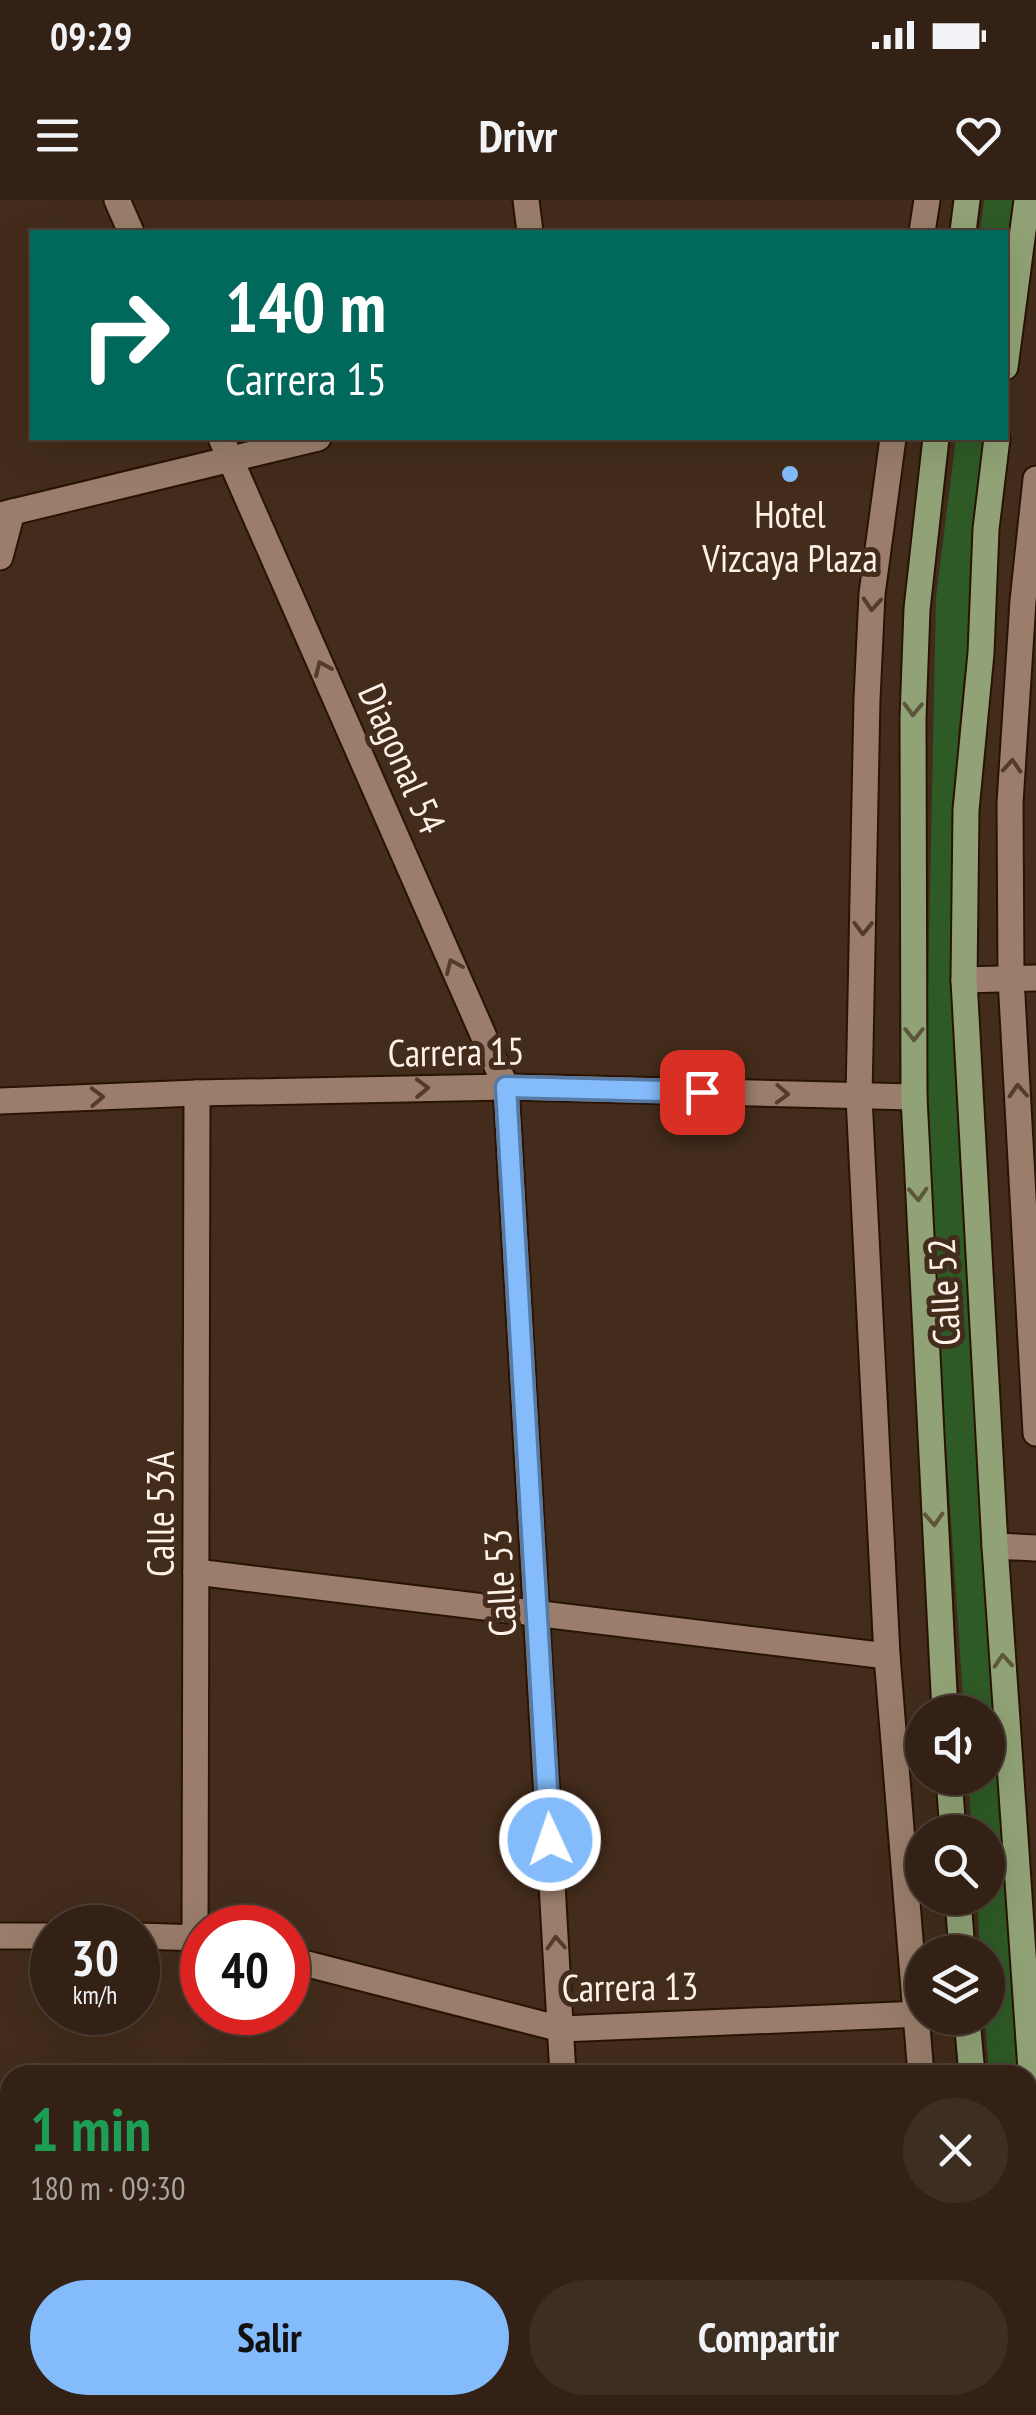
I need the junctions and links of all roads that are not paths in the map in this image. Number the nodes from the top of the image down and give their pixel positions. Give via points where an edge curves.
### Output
1 (117, 200) edge
2 (526, 200) edge
3 (926, 200) edge
4 (968, 200) edge
5 (1026, 200) edge
6 (130, 230) edge
7 (530, 230) edge
8 (922, 230) edge
9 (963, 230) edge
10 (1008, 343) edge
11 (300, 440) edge
12 (893, 440) edge
13 (936, 440) edge
14 (997, 440) edge
15 (226, 448) edge
16 (1036, 479) edge
17 (6, 514) edge
18 (0, 557) edge
19 (1024, 978) edge
20 (964, 980) junction
21 (506, 1087) junction
22 (197, 1093) junction
23 (859, 1096) junction
24 (914, 1097) junction
25 (0, 1101) edge
26 (1036, 1432) edge
27 (995, 1546) junction
28 (1036, 1548) edge
29 (196, 1572) junction
30 (538, 1614) junction
31 (887, 1656) junction
32 (943, 1695) edge
33 (199, 1905) edge
34 (912, 1935) edge
35 (0, 1936) edge
36 (30, 1936) edge
37 (310, 1966) edge
38 (905, 2015) edge
39 (561, 2029) junction
40 (920, 2035) edge
41 (969, 2035) edge
42 (563, 2065) edge
43 (921, 2065) edge
44 (971, 2065) edge
45 (1031, 2065) edge

1 - 6 street
2 - 7 street
3 - 8 street
4 - 9 main road
5 - 10 main road
11 - 15 street
12 -> 23 street, Calle 52 via 872,594
13 -> 24 main road, Calle 52 via 913,718
14 - 20 main road, Calle 52 via 966,810
15 - 17 street
21 -> 15 street, Diagonal 54
19 -> 16 street via 1010,803
17 - 18 street
19 - 20 street
26 -> 19 street
20 - 27 main road, Calle 52
22 -> 21 street, Carrera 15
21 -> 23 street, Carrera 15
21 - 30 street, Calle 53
25 -> 22 street, Carrera 15
22 - 29 street, Calle 53A
23 - 24 street, Carrera 15
23 - 31 street, Calle 52
24 -> 32 main road, Calle 52
27 - 28 street
45 -> 27 main road, Calle 52
29 - 30 street
29 - 33 street, Calle 53A
30 - 31 street
39 -> 30 street, Calle 53
31 - 34 street, Calle 52
35 - 36 street
37 - 39 street, Carrera 13
38 - 39 street, Carrera 13
39 - 42 street, Calle 53
40 - 43 street, Calle 52
41 - 44 main road

